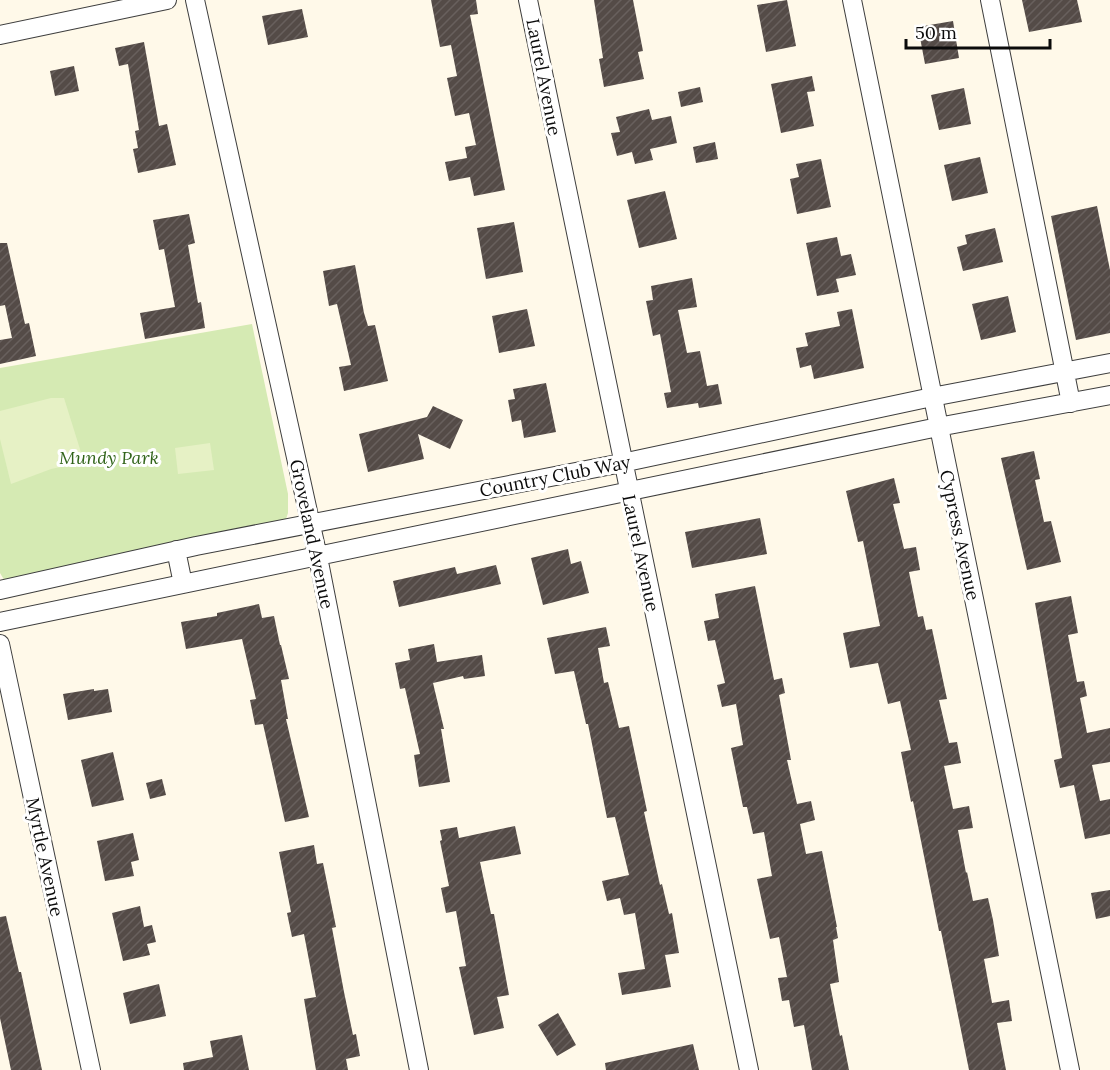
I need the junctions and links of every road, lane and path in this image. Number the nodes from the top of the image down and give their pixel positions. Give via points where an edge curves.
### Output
1 (167, 0) edge
2 (195, 0) edge
3 (528, 0) edge
4 (852, 0) edge
5 (990, 0) edge
6 (0, 35) edge
7 (1110, 363) edge
8 (1065, 372) junction
9 (1110, 395) edge
10 (932, 397) junction
11 (1071, 403) junction
12 (938, 428) junction
13 (622, 463) junction
14 (628, 491) junction
15 (311, 523) junction
16 (176, 550) junction
17 (318, 556) junction
18 (183, 584) junction
19 (0, 590) edge
20 (0, 622) edge
21 (0, 644) edge
22 (91, 1070) edge
23 (418, 1070) edge
24 (749, 1070) edge
25 (1070, 1070) edge

1 - 6 street
2 - 15 street, Groveland Avenue
3 - 13 street, Laurel Avenue
4 - 10 street, Cypress Avenue
5 - 8 street
7 - 8 street, Country Club Way
8 - 10 street, Country Club Way
8 - 11 street
9 - 11 street, Country Club Way
10 - 12 street, Cypress Avenue
10 - 13 street, Country Club Way
11 - 12 street, Country Club Way
12 - 14 street, Country Club Way
12 - 25 street, Cypress Avenue
13 - 14 street, Laurel Avenue
13 - 15 street, Country Club Way
14 - 17 street, Country Club Way
14 - 24 street, Laurel Avenue
15 - 16 street, Country Club Way
15 - 17 street, Groveland Avenue
16 - 18 street
16 - 19 street, Country Club Way
17 - 18 street, Country Club Way
17 - 23 street, Groveland Avenue
18 - 20 street, Country Club Way
21 - 22 street, Myrtle Avenue

